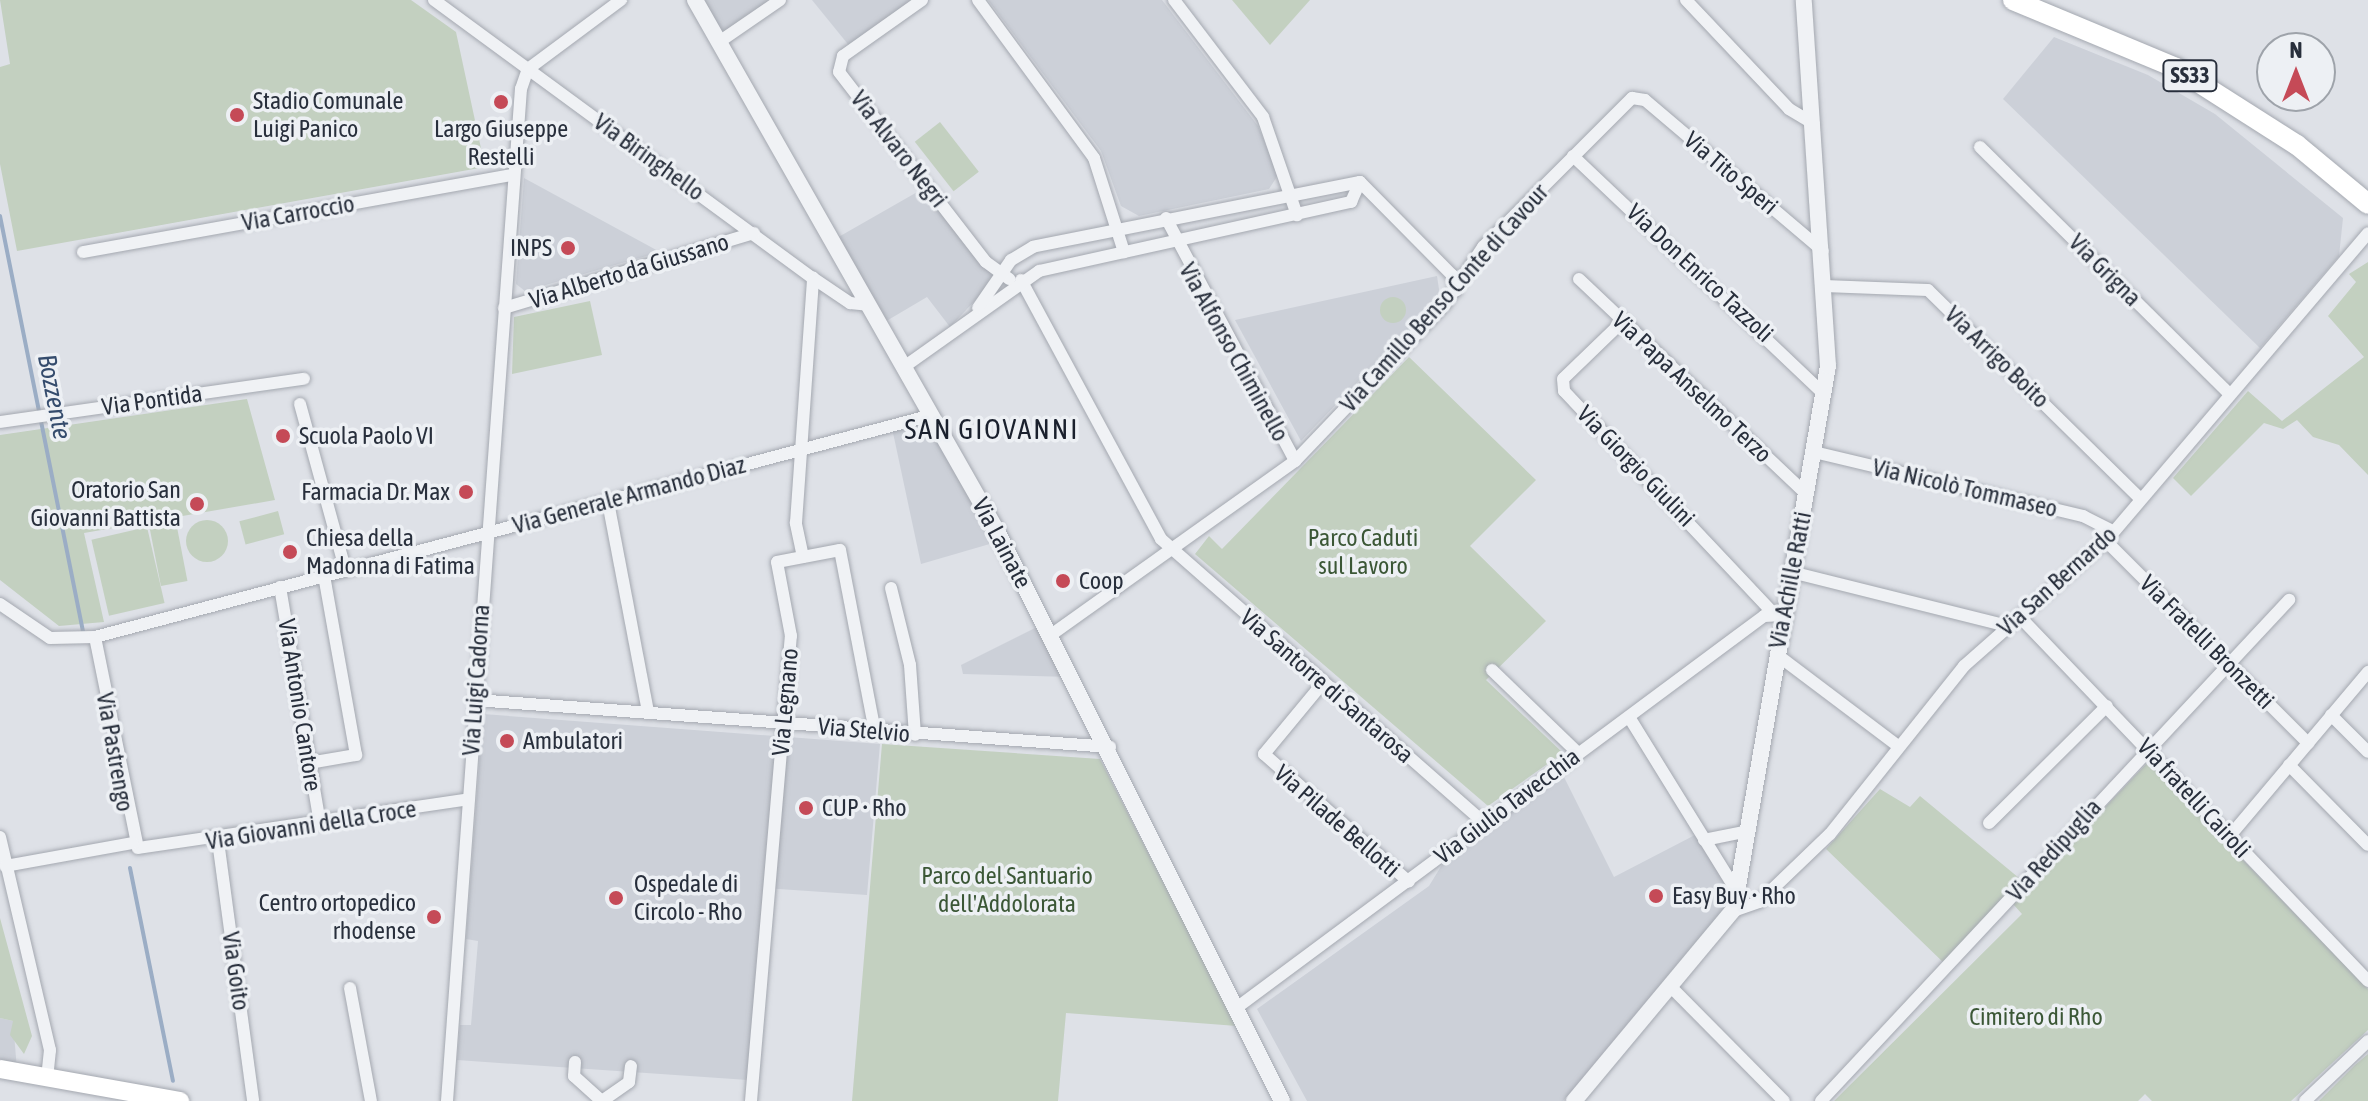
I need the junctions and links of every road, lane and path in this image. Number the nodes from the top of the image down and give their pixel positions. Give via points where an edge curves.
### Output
1 (434, 0) edge
2 (621, 0) edge
3 (695, 0) edge
4 (780, 0) edge
5 (922, 0) edge
6 (978, 0) edge
7 (1174, 0) edge
8 (1686, 0) edge
9 (2013, 0) edge
10 (1804, 2) edge
11 (719, 42) junction
12 (528, 69) junction
13 (1638, 97) joint
14 (1814, 124) junction
15 (1980, 147) dead end
16 (1573, 156) junction
17 (513, 175) junction
18 (1360, 182) junction
19 (1292, 192) junction
20 (2368, 204) edge
21 (1297, 215) junction
22 (1166, 218) junction
23 (1118, 229) junction
24 (754, 233) junction
25 (2368, 233) edge
26 (1173, 242) junction
27 (1823, 251) junction
28 (83, 252) dead end
29 (1124, 252) junction
30 (1011, 260) junction
31 (1003, 274) junction
32 (813, 278) junction
33 (1579, 279) dead end
34 (1021, 280) junction
35 (1824, 286) junction
36 (1456, 290) junction
37 (868, 305) junction
38 (504, 308) junction
39 (978, 308) junction
40 (1623, 321) junction
41 (904, 367) junction
42 (304, 379) dead end
43 (2229, 393) junction
44 (1824, 394) junction
45 (300, 404) dead end
46 (932, 415) junction
47 (0, 422) edge
48 (801, 448) junction
49 (1814, 452) junction
50 (1295, 461) junction
51 (1806, 494) junction
52 (2140, 498) junction
53 (608, 502) junction
54 (487, 532) junction
55 (2110, 536) junction
56 (1173, 552) junction
57 (803, 557) junction
58 (345, 569) junction
59 (1791, 572) junction
60 (324, 575) junction
61 (280, 587) junction
62 (891, 588) dead end
63 (2289, 600) dead end
64 (0, 604) edge
65 (1778, 614) junction
66 (2019, 616) junction
67 (2008, 626) junction
68 (1051, 635) junction
69 (95, 637) junction
70 (1776, 654) junction
71 (2229, 664) junction
72 (1492, 670) dead end
73 (2368, 672) edge
74 (1322, 684) junction
75 (475, 700) junction
76 (2107, 706) junction
77 (648, 712) junction
78 (2331, 715) junction
79 (1629, 717) junction
80 (782, 722) junction
81 (875, 731) junction
82 (915, 735) junction
83 (2308, 743) junction
84 (1898, 746) junction
85 (1110, 747) junction
86 (2147, 747) junction
87 (1577, 752) junction
88 (2368, 752) edge
89 (309, 763) junction
90 (2289, 765) junction
91 (468, 799) junction
92 (1482, 821) junction
93 (320, 823) junction
94 (1989, 823) dead end
95 (1744, 832) junction
96 (0, 837) edge
97 (2229, 837) junction
98 (1704, 840) junction
99 (218, 841) junction
100 (133, 843) junction
101 (2368, 845) edge
102 (154, 851) joint
103 (5, 866) junction
104 (1409, 882) junction
105 (1736, 890) junction
106 (1733, 911) junction
107 (2368, 981) edge
108 (350, 988) dead end
109 (1672, 988) junction
110 (1235, 1009) junction
111 (2368, 1041) edge
112 (575, 1062) dead end
113 (631, 1066) dead end
114 (0, 1069) edge
115 (47, 1078) junction
116 (174, 1101) edge
117 (253, 1101) edge
118 (371, 1101) edge
119 (447, 1101) edge
120 (602, 1101) edge
121 (751, 1101) edge
122 (1282, 1101) edge
123 (1574, 1101) edge
124 (1784, 1101) edge
125 (1821, 1101) edge
126 (2305, 1101) edge

1 - 12 street, Via Biringhello
2 - 12 street
3 - 11 street, Via Lainate
4 - 11 street
5 - 31 street, Via Alvaro Negri via 843,56 839,72
6 - 23 street via 1094,158
7 - 19 street via 1263,117
8 - 14 street via 1789,109
9 - 20 main road, SS33 via 2118,39 2188,75 2297,145
10 - 14 street, Via Achille Ratti
11 - 37 street, Via Lainate
12 - 17 street, Via Luigi Cadorna
12 - 24 street, Via Biringhello
13 - 16 street, Via Camillo Benso Conte di Cavour
13 - 27 street, Via Tito Speri
14 - 27 street, Via Achille Ratti
15 - 43 street, Via Grigna
16 - 36 street, Via Camillo Benso Conte di Cavour via 1483,247
16 - 44 street, Via Don Enrico Tazzoli
17 - 28 street, Via Carroccio
17 - 38 street, Via Luigi Cadorna
18 - 19 street
18 - 21 street via 1351,202
18 - 36 street via 1452,275
19 - 21 street
19 - 22 street
21 - 26 street
22 - 23 street
22 - 26 street, Via Alfonso Chiminello
23 - 29 street
23 - 30 street via 1033,247
24 - 32 street, Via Biringhello
24 - 38 street, Via Alberto da Giussano
25 - 43 street, Via San Bernardo
26 - 29 street
26 - 50 street, Via Alfonso Chiminello
27 - 35 street, Via Achille Ratti
29 - 34 street
30 - 31 street
30 - 34 street via 1011,269
31 - 34 street
31 - 39 street
32 - 37 street, Via Biringhello via 850,303
32 - 48 street
33 - 40 street, Via Papa Anselmo Terzo
34 - 39 street
34 - 56 street, Via Santorre di Santarosa
35 - 44 street, Via Achille Ratti
35 - 52 street, Via Arrigo Boito via 1928,290
36 - 50 street, Via Camillo Benso Conte di Cavour
37 - 41 street, Via Lainate
38 - 54 street, Via Luigi Cadorna
39 - 41 street
40 - 51 street, Via Papa Anselmo Terzo
40 - 65 street, Via Giorgio Giulini via 1563,379 1564,391
41 - 46 street, Via Lainate
42 - 47 street, Via Pontida
43 - 52 street, Via San Bernardo
44 - 49 street, Via Achille Ratti
45 - 58 street
46 - 48 street, Via Generale Armando Diaz
46 - 68 street, Via Lainate
48 - 53 street, Via Generale Armando Diaz
48 - 57 street via 796,523
49 - 51 street, Via Achille Ratti
49 - 55 street, Via Nicolò Tommaseo via 2083,516
50 - 56 street, Via Camillo Benso Conte di Cavour
51 - 59 street, Via Achille Ratti
52 - 55 street, Via San Bernardo
53 - 54 street, Via Generale Armando Diaz
53 - 77 street
54 - 58 street, Via Generale Armando Diaz
54 - 75 street, Via Luigi Cadorna
55 - 66 street, Via San Bernardo
55 - 71 street, Via Fratelli Bronzetti
56 - 68 street, Via Camillo Benso Conte di Cavour
56 - 74 street, Via Santorre di Santarosa
57 - 80 street, Via Legnano via 777,562 791,636
57 - 81 street, Via Legnano via 840,550
58 - 60 street, Via Generale Armando Diaz
59 - 65 street, Via Achille Ratti
59 - 67 street
60 - 61 street, Via Generale Armando Diaz
60 - 89 street via 356,755
61 - 69 street, Via Generale Armando Diaz
61 - 89 street, Via Antonio Cantore
62 - 82 street via 910,665
63 - 71 street, Via Redipuglia
64 - 69 street, Via Generale Armando Diaz via 50,638
65 - 70 street, Via Achille Ratti
65 - 79 street, Via Giulio Tavecchia
66 - 67 street, Via San Bernardo
66 - 76 street, Via fratelli Cairoli
67 - 84 street, Via San Bernardo via 1964,666
68 - 85 street, Via Lainate
69 - 100 street, Via Pastrengo
70 - 84 street
70 - 95 street, Via Achille Ratti
71 - 83 street, Via Fratelli Bronzetti
71 - 86 street, Via Redipuglia
72 - 87 street
73 - 78 street
74 - 92 street, Via Santorre di Santarosa
74 - 104 street, Via Pilade Bellotti via 1264,754
75 - 77 street, Via Stelvio
75 - 91 street, Via Luigi Cadorna
76 - 86 street, Via fratelli Cairoli
76 - 94 street
77 - 80 street, Via Stelvio
78 - 83 street
78 - 88 street
79 - 87 street, Via Giulio Tavecchia
79 - 98 street
80 - 81 street, Via Stelvio
80 - 121 street, Via Legnano
81 - 82 street, Via Stelvio
82 - 85 street, Via Stelvio
83 - 90 street
84 - 106 street, Via San Bernardo via 1830,834 1759,902
85 - 110 street, Via Lainate
86 - 97 street, Via fratelli Cairoli
86 - 125 street, Via Redipuglia
87 - 92 street, Via Giulio Tavecchia
89 - 93 street, Via Antonio Cantore
90 - 97 street
90 - 101 street
91 - 93 street, Via Giovanni della Croce
91 - 119 street, Via Luigi Cadorna
92 - 104 street, Via Giulio Tavecchia
93 - 99 street, Via Giovanni della Croce
95 - 98 street
95 - 105 street, Via Achille Ratti
96 - 103 street
97 - 107 street, Via fratelli Cairoli
98 - 105 street
99 - 102 street, Via Giovanni della Croce
99 - 117 street, Via Goito
100 - 102 street, Via Pastrengo
100 - 103 street
103 - 115 street via 50,1050
104 - 110 street, Via Giulio Tavecchia
105 - 106 street, Via Achille Ratti
106 - 109 street
108 - 118 street
109 - 123 street
109 - 124 street
110 - 122 street, Via Lainate
111 - 126 street
112 - 120 street via 574,1076
113 - 120 street via 629,1082
114 - 115 main road
115 - 116 main road

